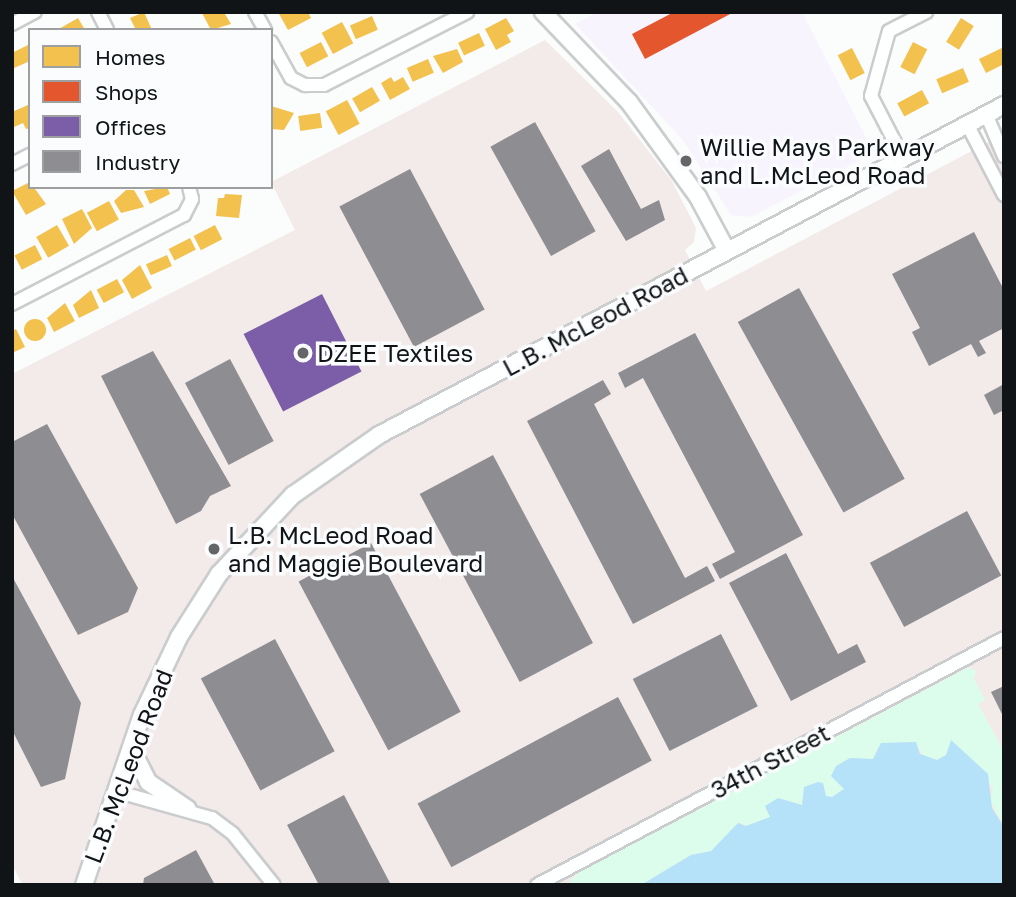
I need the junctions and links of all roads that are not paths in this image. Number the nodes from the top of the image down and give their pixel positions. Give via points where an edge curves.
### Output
1 (35, 12) edge
2 (98, 12) edge
3 (255, 12) edge
4 (467, 12) edge
5 (543, 12) edge
6 (926, 12) edge
7 (12, 24) edge
8 (106, 28) edge
9 (264, 28) edge
10 (273, 46) edge
11 (1004, 105) edge
12 (986, 114) junction
13 (967, 124) junction
14 (28, 156) edge
15 (1004, 156) edge
16 (903, 158) junction
17 (12, 164) edge
18 (190, 189) edge
19 (1004, 195) edge
20 (727, 251) junction
21 (12, 304) edge
22 (1004, 639) edge
23 (131, 748) junction
24 (115, 791) junction
25 (188, 809) junction
26 (84, 885) edge
27 (274, 885) edge
28 (537, 885) edge

1 - 7 street
2 - 8 street
3 - 9 street
4 - 10 street via 324,85 305,85 291,78
5 - 20 street via 629,102 698,197
6 - 16 street via 889,31 871,96
11 - 12 street, L.B. McLeod Road
12 - 13 street, L.B. McLeod Road
12 - 15 street
13 - 16 street, L.B. McLeod Road
13 - 19 street
14 - 17 street
16 - 20 street, L.B. McLeod Road
18 - 21 street via 192,199 184,215
20 - 23 street, L.B. McLeod Road via 379,435 293,495 243,545 192,614
22 - 28 street, 34th Street
23 - 24 street, L.B. McLeod Road
23 - 25 street via 148,782
24 - 25 street
24 - 26 street, L.B. McLeod Road
25 - 27 street via 233,834

